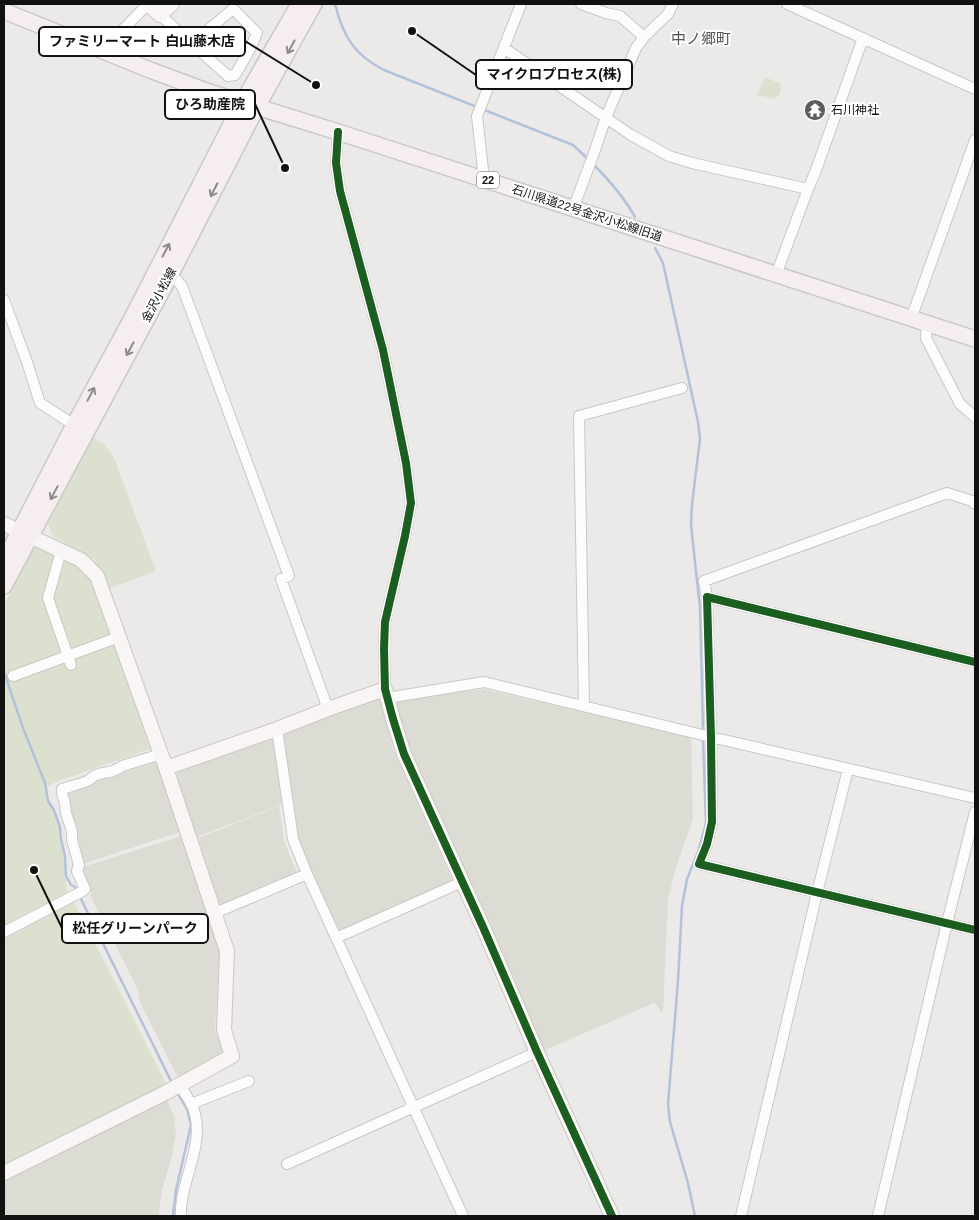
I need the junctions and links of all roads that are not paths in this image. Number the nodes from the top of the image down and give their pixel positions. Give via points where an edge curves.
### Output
1 (148, 4) edge
2 (172, 4) edge
3 (299, 4) edge
4 (314, 4) edge
5 (521, 4) edge
6 (581, 4) edge
7 (673, 4) edge
8 (787, 4) edge
9 (236, 6) edge
10 (4, 11) edge
11 (160, 15) junction
12 (644, 38) junction
13 (863, 38) junction
14 (192, 43) junction
15 (504, 48) junction
16 (102, 51) junction
17 (975, 89) edge
18 (242, 102) junction
19 (257, 107) junction
20 (606, 117) junction
21 (338, 132) junction
22 (975, 140) edge
23 (484, 179) junction
24 (808, 189) junction
25 (573, 209) junction
26 (171, 274) junction
27 (776, 275) junction
28 (4, 300) edge
29 (911, 319) junction
30 (927, 324) junction
31 (975, 340) edge
32 (682, 388) dead end
33 (975, 418) edge
34 (74, 426) junction
35 (975, 504) edge
36 (4, 524) edge
37 (25, 534) junction
38 (61, 551) junction
39 (4, 561) edge
40 (4, 586) edge
41 (707, 597) junction
42 (119, 637) junction
43 (70, 660) junction
44 (975, 662) edge
45 (13, 676) dead end
46 (386, 693) junction
47 (584, 706) junction
48 (328, 709) junction
49 (277, 729) junction
50 (711, 737) junction
51 (160, 754) junction
52 (166, 768) junction
53 (848, 769) junction
54 (975, 798) edge
55 (975, 812) edge
56 (307, 874) junction
57 (462, 882) junction
58 (817, 893) junction
59 (214, 914) junction
60 (947, 923) junction
61 (975, 930) edge
62 (4, 932) edge
63 (336, 938) junction
64 (537, 1052) junction
65 (249, 1081) dead end
66 (176, 1087) junction
67 (191, 1104) junction
68 (413, 1108) junction
69 (287, 1164) dead end
70 (4, 1173) edge
71 (181, 1216) edge
72 (463, 1216) edge
73 (612, 1216) edge
74 (741, 1216) edge
75 (878, 1216) edge

1 - 11 street
1 - 16 street
2 - 11 street
3 - 18 main road, 金沢小松線
4 -> 19 main road, 金沢小松線
5 - 15 street
6 - 12 street via 620,16
7 - 12 street via 668,14
8 - 13 street
9 - 14 street
9 - 14 street via 257,33 235,75 228,76
10 - 16 main road, 石川県道22号金沢小松線旧道 / 22
11 - 14 street
12 - 20 street via 636,48
13 - 17 street
13 - 24 street
15 - 20 street
15 - 23 street via 477,116
16 - 18 main road, 石川県道22号金沢小松線旧道 / 22
18 - 19 main road, 石川県道22号金沢小松線旧道 / 22
34 -> 18 main road, 金沢小松線
19 - 21 main road, 石川県道22号金沢小松線旧道 / 22
19 -> 26 main road, 金沢小松線
20 - 24 street via 668,156
20 - 25 street
21 - 23 main road, 石川県道22号金沢小松線旧道 / 22
21 - 46 street via 336,163 340,191 383,350 411,503 384,622
22 - 29 street
23 - 25 main road, 石川県道22号金沢小松線旧道 / 22
24 - 27 street
25 - 27 main road, 石川県道22号金沢小松線旧道 / 22
26 -> 37 main road, 金沢小松線
26 - 48 street via 182,286 289,576 281,579
27 - 29 main road, 石川県道22号金沢小松線旧道 / 22
28 - 34 street via 40,403
29 - 30 main road, 石川県道22号金沢小松線旧道 / 22
30 - 31 main road, 石川県道22号金沢小松線旧道 / 22
30 - 33 street via 926,338 960,404
32 - 47 street via 579,416
34 - 37 main road, 金沢小松線
35 - 41 street via 947,492 704,581
36 - 37 street
37 - 38 street
37 - 39 main road, 金沢小松線
37 - 40 main road, 金沢小松線
38 - 42 street via 81,560 97,576
38 - 43 street via 48,598
41 - 44 street
41 - 50 street
42 - 43 street
42 - 51 street
43 - 45 street
46 - 47 street via 484,682
46 - 48 street
46 - 57 street via 404,754
47 - 50 street
48 - 49 street
49 - 52 street
49 - 56 street via 292,839
50 - 53 street
50 - 58 street via 712,822 699,864
51 - 52 street
51 - 62 street via 62,788 77,871 85,889
52 - 59 street
53 - 54 street
53 - 58 street
55 - 60 street
56 - 59 street
56 - 63 street
57 - 63 street
57 - 64 street
58 - 60 street
58 - 74 street
59 - 66 street via 227,950 224,1030 232,1056
60 - 61 street
60 - 75 street
63 - 68 street
64 - 68 street
64 - 73 street
65 - 67 street
66 - 67 street
66 - 70 street
67 - 71 street via 197,1136
68 - 69 street
68 - 72 street

